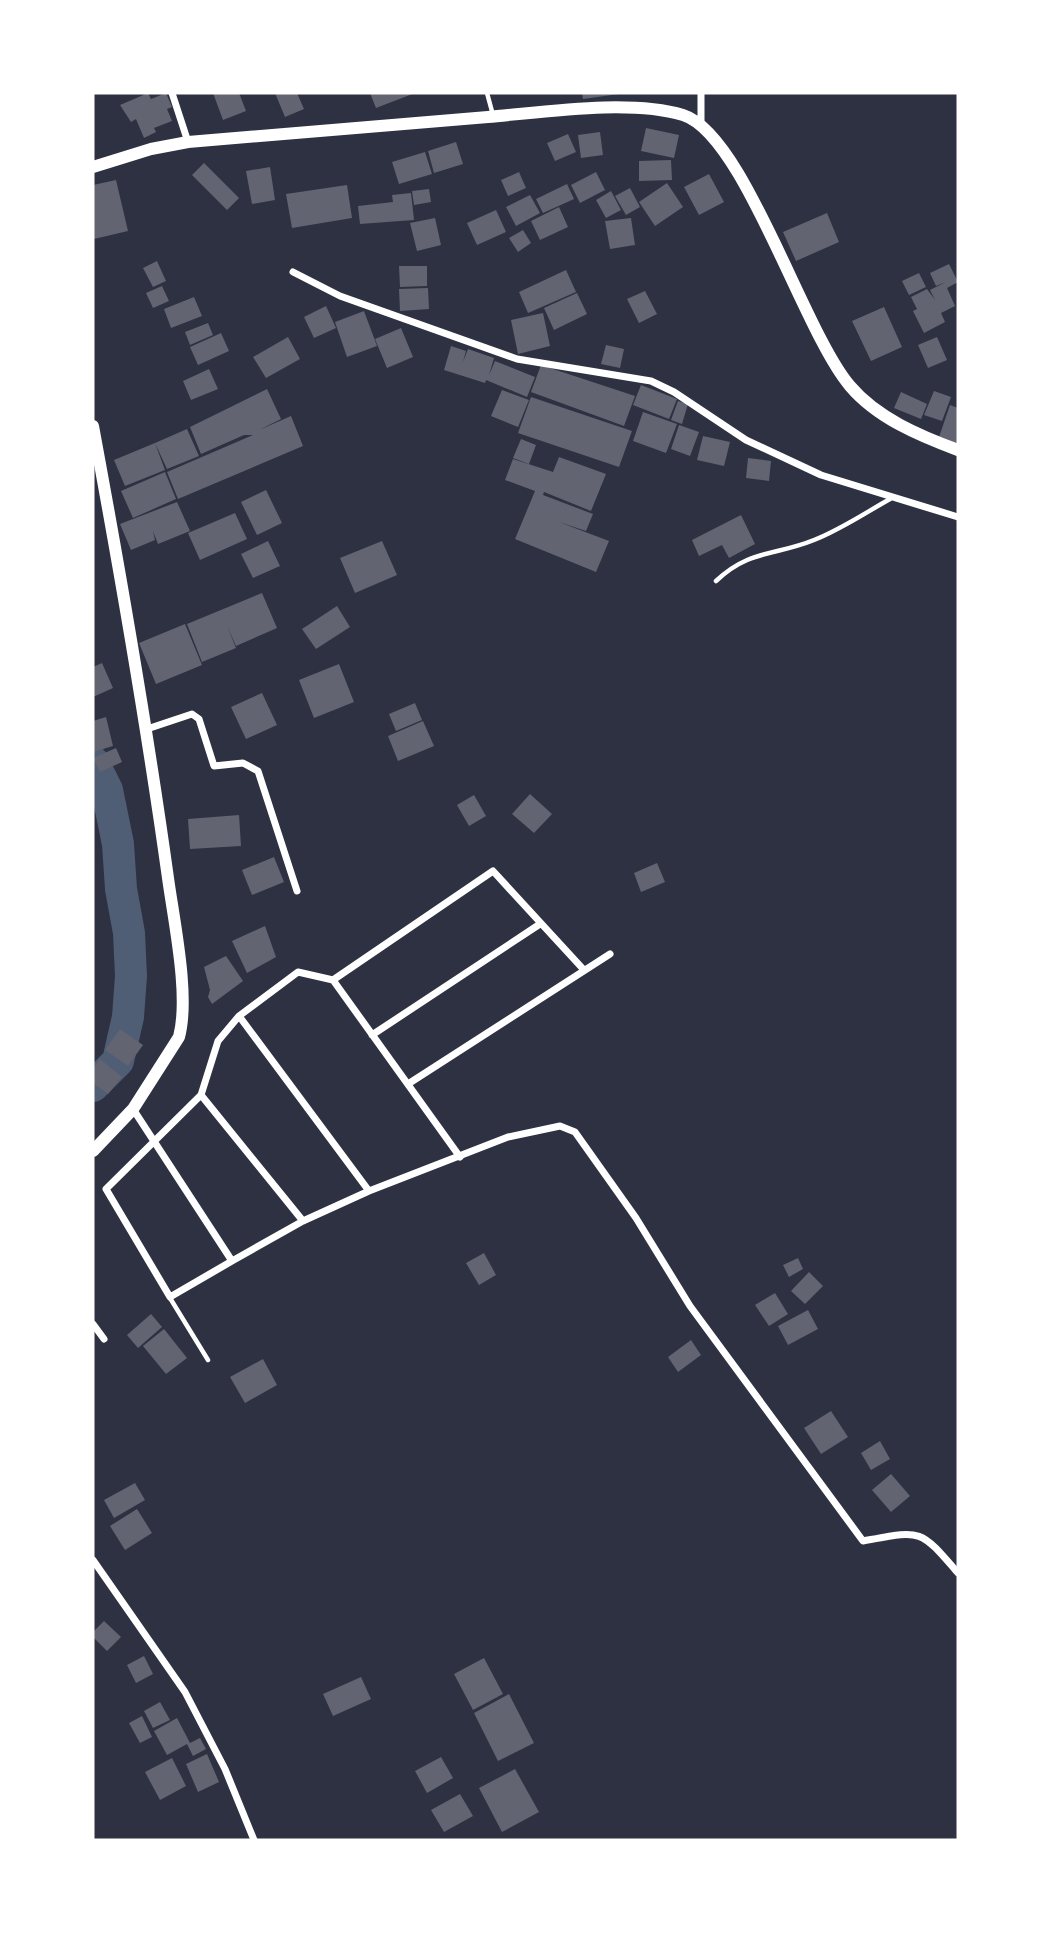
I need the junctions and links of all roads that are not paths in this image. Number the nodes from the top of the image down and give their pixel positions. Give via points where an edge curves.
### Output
1 (172, 93) edge
2 (487, 93) edge
3 (701, 93) edge
4 (493, 116) junction
5 (701, 127) junction
6 (188, 142) junction
7 (93, 167) edge
8 (293, 272) dead end
9 (93, 426) edge
10 (958, 450) edge
11 (890, 499) junction
12 (958, 517) edge
13 (716, 581) dead end
14 (147, 729) junction
15 (297, 891) dead end
16 (540, 923) junction
17 (610, 954) dead end
18 (584, 970) junction
19 (333, 980) junction
20 (239, 1016) junction
21 (372, 1035) junction
22 (408, 1084) junction
23 (201, 1095) junction
24 (133, 1109) junction
25 (153, 1139) junction
26 (93, 1151) edge
27 (460, 1157) junction
28 (369, 1191) junction
29 (303, 1221) junction
30 (232, 1261) junction
31 (170, 1297) junction
32 (93, 1324) edge
33 (104, 1339) dead end
34 (208, 1360) dead end
35 (93, 1560) edge
36 (958, 1573) edge
37 (254, 1840) edge

1 - 6 street
2 - 4 lane
3 - 5 street
4 - 5 main road via 645,109 685,116
4 - 6 main road
5 - 10 main road via 713,136 742,181 821,344 851,387 881,414
6 - 7 main road
8 - 11 street via 340,296 517,359 651,382 746,440 821,475
9 - 14 main road
11 - 12 street
11 - 13 lane via 817,539 755,555 732,566
14 - 15 street via 192,714 199,719 214,766 243,763 258,771
14 - 24 main road via 179,958 183,1024
16 - 18 street
16 - 19 street via 493,871
16 - 21 street
17 - 18 street
18 - 22 street
19 - 20 street via 298,972
19 - 21 street
20 - 23 street via 218,1041
20 - 28 street
21 - 22 street
22 - 27 street
23 - 25 street
23 - 29 street
24 - 25 street
24 - 26 main road
25 - 30 street
25 - 31 street via 106,1189
27 - 28 street
27 - 36 street via 508,1137 561,1126 575,1132 690,1306 863,1541 904,1533 927,1537
28 - 29 street
29 - 30 street
30 - 31 street
31 - 34 lane
32 - 33 street
35 - 37 street via 186,1692

